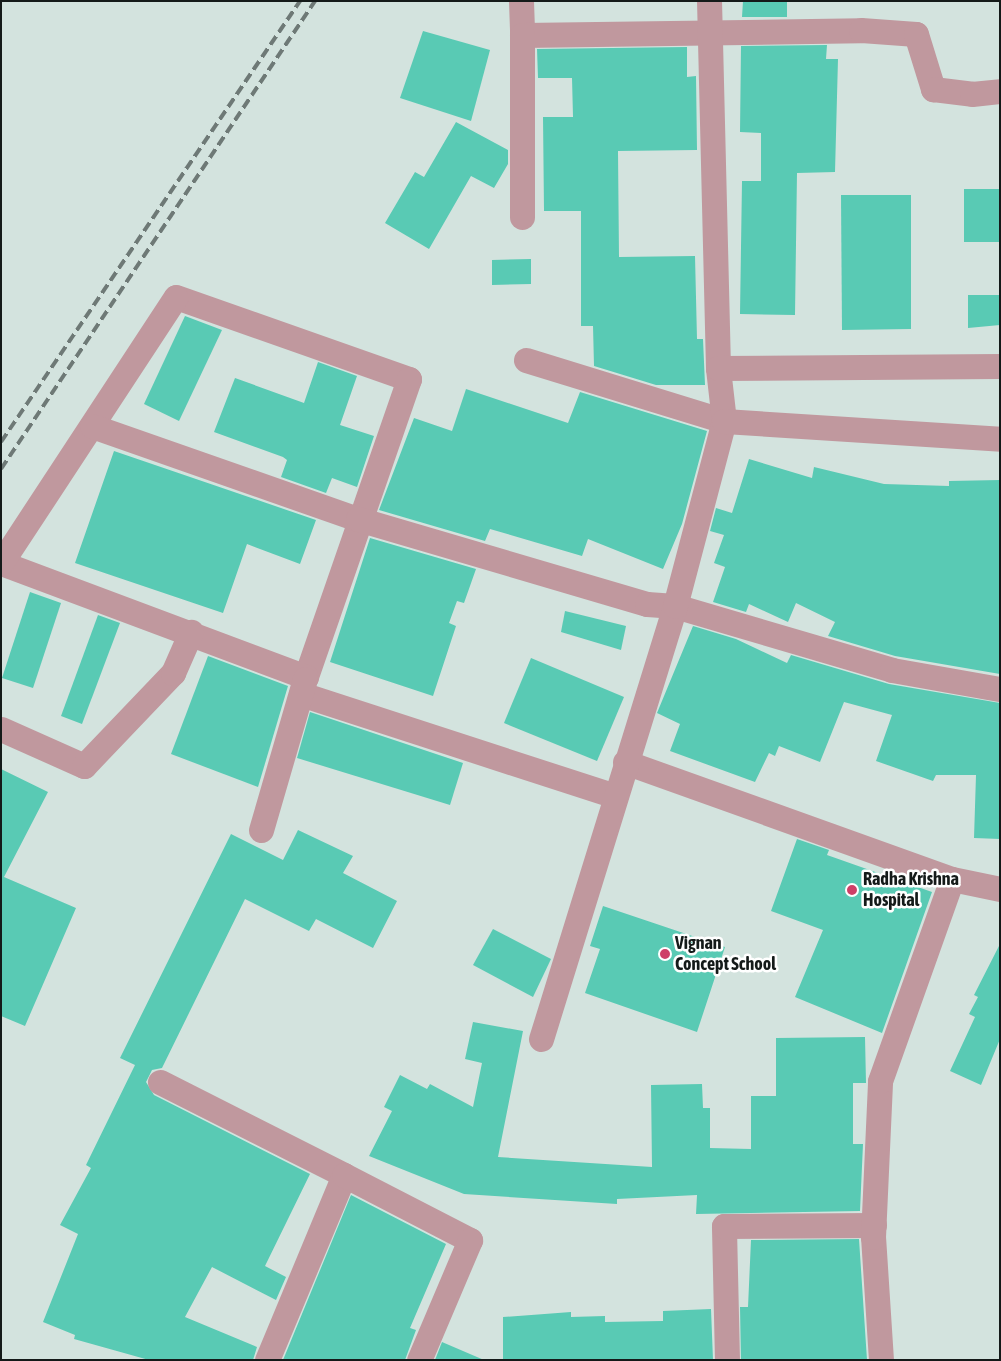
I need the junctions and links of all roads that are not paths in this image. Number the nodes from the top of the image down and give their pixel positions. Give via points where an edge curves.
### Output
1 (521, 1) edge
2 (709, 1) edge
3 (711, 33) junction
4 (522, 35) junction
5 (1000, 91) edge
6 (522, 217) dead end
7 (526, 360) dead end
8 (1000, 366) edge
9 (718, 368) junction
10 (724, 421) junction
11 (92, 426) junction
12 (1000, 439) edge
13 (358, 519) junction
14 (1, 563) edge
15 (675, 606) junction
16 (191, 632) junction
17 (303, 686) junction
18 (1000, 689) edge
19 (1, 729) edge
20 (625, 762) junction
21 (615, 796) junction
22 (261, 830) dead end
23 (952, 879) junction
24 (1000, 889) edge
25 (541, 1040) dead end
26 (160, 1082) dead end
27 (344, 1175) junction
28 (874, 1225) junction
29 (267, 1360) edge
30 (418, 1360) edge
31 (727, 1360) edge
32 (881, 1360) edge

1 - 4 street
2 - 3 street
3 - 4 street
3 - 5 street via 861,30 916,34 933,89 972,94
3 - 9 street
4 - 6 street
7 - 10 street
8 - 9 street
9 - 10 street
10 - 12 street
10 - 15 street
11 - 13 street
11 - 13 street via 176,297 409,380
11 - 14 street
13 - 15 street via 647,604
13 - 17 street
14 - 16 street
15 - 18 street via 892,670
15 - 20 street
16 - 17 street
16 - 19 street via 173,673 84,766
17 - 21 street
17 - 22 street
20 - 21 street
20 - 23 street
21 - 25 street
23 - 24 street
23 - 28 street via 880,1081
26 - 27 street
27 - 29 street
27 - 30 street via 470,1240
28 - 31 street via 724,1226
28 - 32 street

